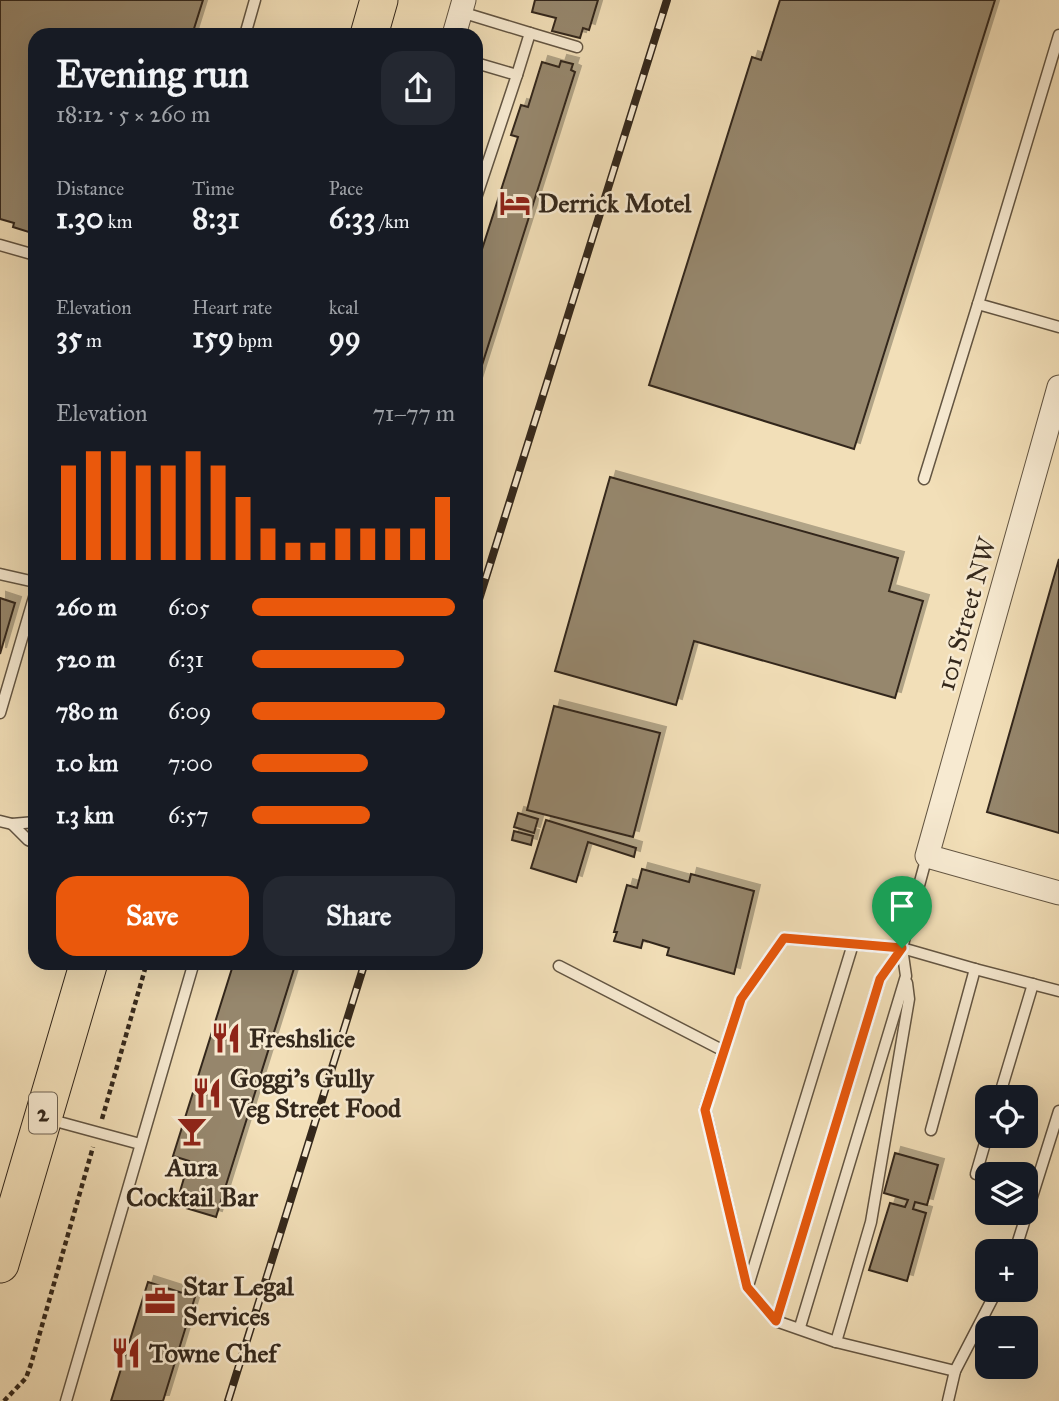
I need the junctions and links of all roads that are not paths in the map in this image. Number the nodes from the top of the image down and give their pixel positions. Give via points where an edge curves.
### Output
1 (255, 0) edge
2 (379, 0) edge
3 (463, 6) edge
4 (247, 28) edge
5 (371, 28) edge
6 (456, 28) edge
7 (530, 33) junction
8 (1059, 35) edge
9 (577, 47) dead end
10 (483, 65) edge
11 (517, 75) junction
12 (483, 177) edge
13 (0, 245) edge
14 (28, 253) edge
15 (978, 304) junction
16 (1059, 327) edge
17 (1059, 387) edge
18 (924, 479) dead end
19 (0, 574) edge
20 (28, 581) edge
21 (28, 618) edge
22 (0, 713) edge
23 (0, 821) edge
24 (28, 823) edge
25 (12, 824) junction
26 (28, 840) edge
27 (927, 856) junction
28 (1059, 893) edge
29 (853, 944) junction
30 (902, 948) junction
31 (559, 966) dead end
32 (975, 969) junction
33 (87, 970) edge
34 (192, 970) edge
35 (906, 976) junction
36 (1033, 984) junction
37 (1059, 990) edge
38 (724, 1051) junction
39 (1003, 1085) edge
40 (1059, 1111) edge
41 (42, 1117) junction
42 (931, 1130) dead end
43 (140, 1144) junction
44 (1019, 1239) edge
45 (0, 1264) edge
46 (747, 1287) junction
47 (991, 1302) edge
48 (776, 1321) junction
49 (800, 1327) junction
50 (836, 1342) junction
51 (955, 1371) junction
52 (66, 1401) edge
53 (948, 1401) edge

1 - 4 lane
2 - 5 highway
3 - 6 street
3 - 7 lane
7 - 9 lane
7 - 11 lane
8 - 15 lane
10 - 11 lane
11 - 12 lane
13 - 14 lane
15 - 16 lane
15 - 18 lane
17 - 27 street, 101 Street NW
19 - 20 lane
21 - 22 lane
23 - 25 lane
24 - 25 lane
25 - 26 lane
27 - 28 street
27 - 30 lane
29 - 30 lane
29 - 38 lane via 784,938 741,999
29 - 46 lane
30 - 32 lane
30 - 35 lane
30 - 48 lane via 880,979
31 - 38 lane
32 - 36 lane
32 - 42 lane
33 - 41 highway, 2
34 - 43 lane
35 - 49 lane
35 - 50 lane via 909,999 871,1222
36 - 37 lane
36 - 39 lane
38 - 46 lane via 705,1110
40 - 44 lane
41 - 43 lane
41 - 45 highway, 2
43 - 52 lane
46 - 48 lane
47 - 51 lane
48 - 49 lane
49 - 50 lane
50 - 51 lane
51 - 53 lane

